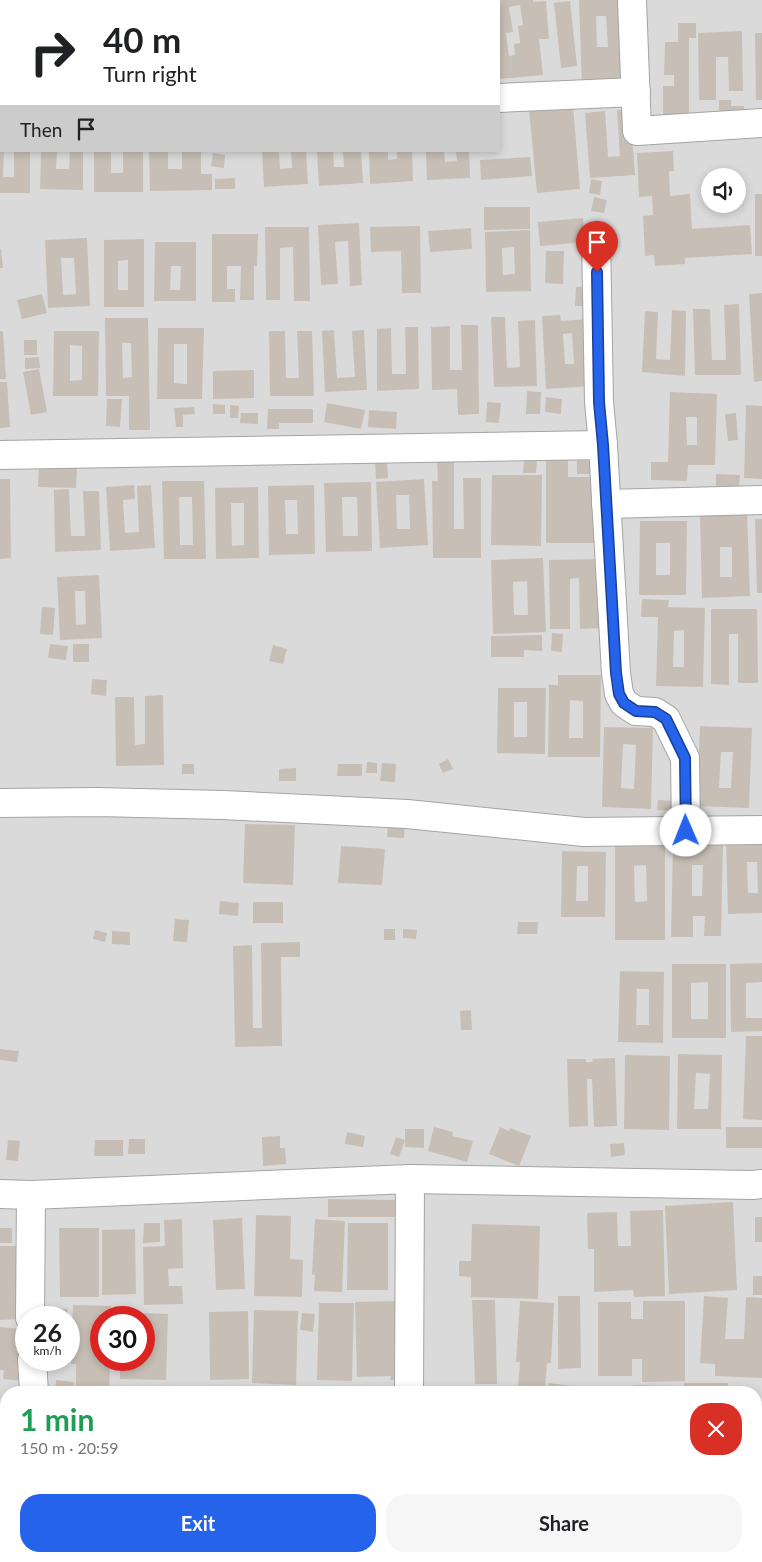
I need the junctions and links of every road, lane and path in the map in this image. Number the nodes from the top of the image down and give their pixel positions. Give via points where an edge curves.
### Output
1 (632, 0) edge
2 (636, 92) junction
3 (500, 98) edge
4 (762, 123) edge
5 (596, 237) dead end
6 (603, 445) junction
7 (0, 455) edge
8 (762, 500) edge
9 (606, 504) junction
10 (0, 803) edge
11 (762, 830) edge
12 (686, 831) junction
13 (410, 1179) junction
14 (762, 1184) edge
15 (0, 1194) edge
16 (32, 1195) junction
17 (30, 1306) edge
18 (33, 1371) edge
19 (34, 1386) edge
20 (409, 1386) edge

1 - 2 street
2 - 3 street
2 - 4 street via 637,131
5 - 6 street via 599,402
6 - 7 street
6 - 9 street
8 - 9 street
9 - 12 street via 619,694 624,703 636,711 655,712 666,719 673,732 685,758
10 - 12 street via 223,805 407,814 584,832
11 - 12 street
13 - 14 street
13 - 16 street
13 - 20 street
15 - 16 street
16 - 17 street
18 - 19 street

